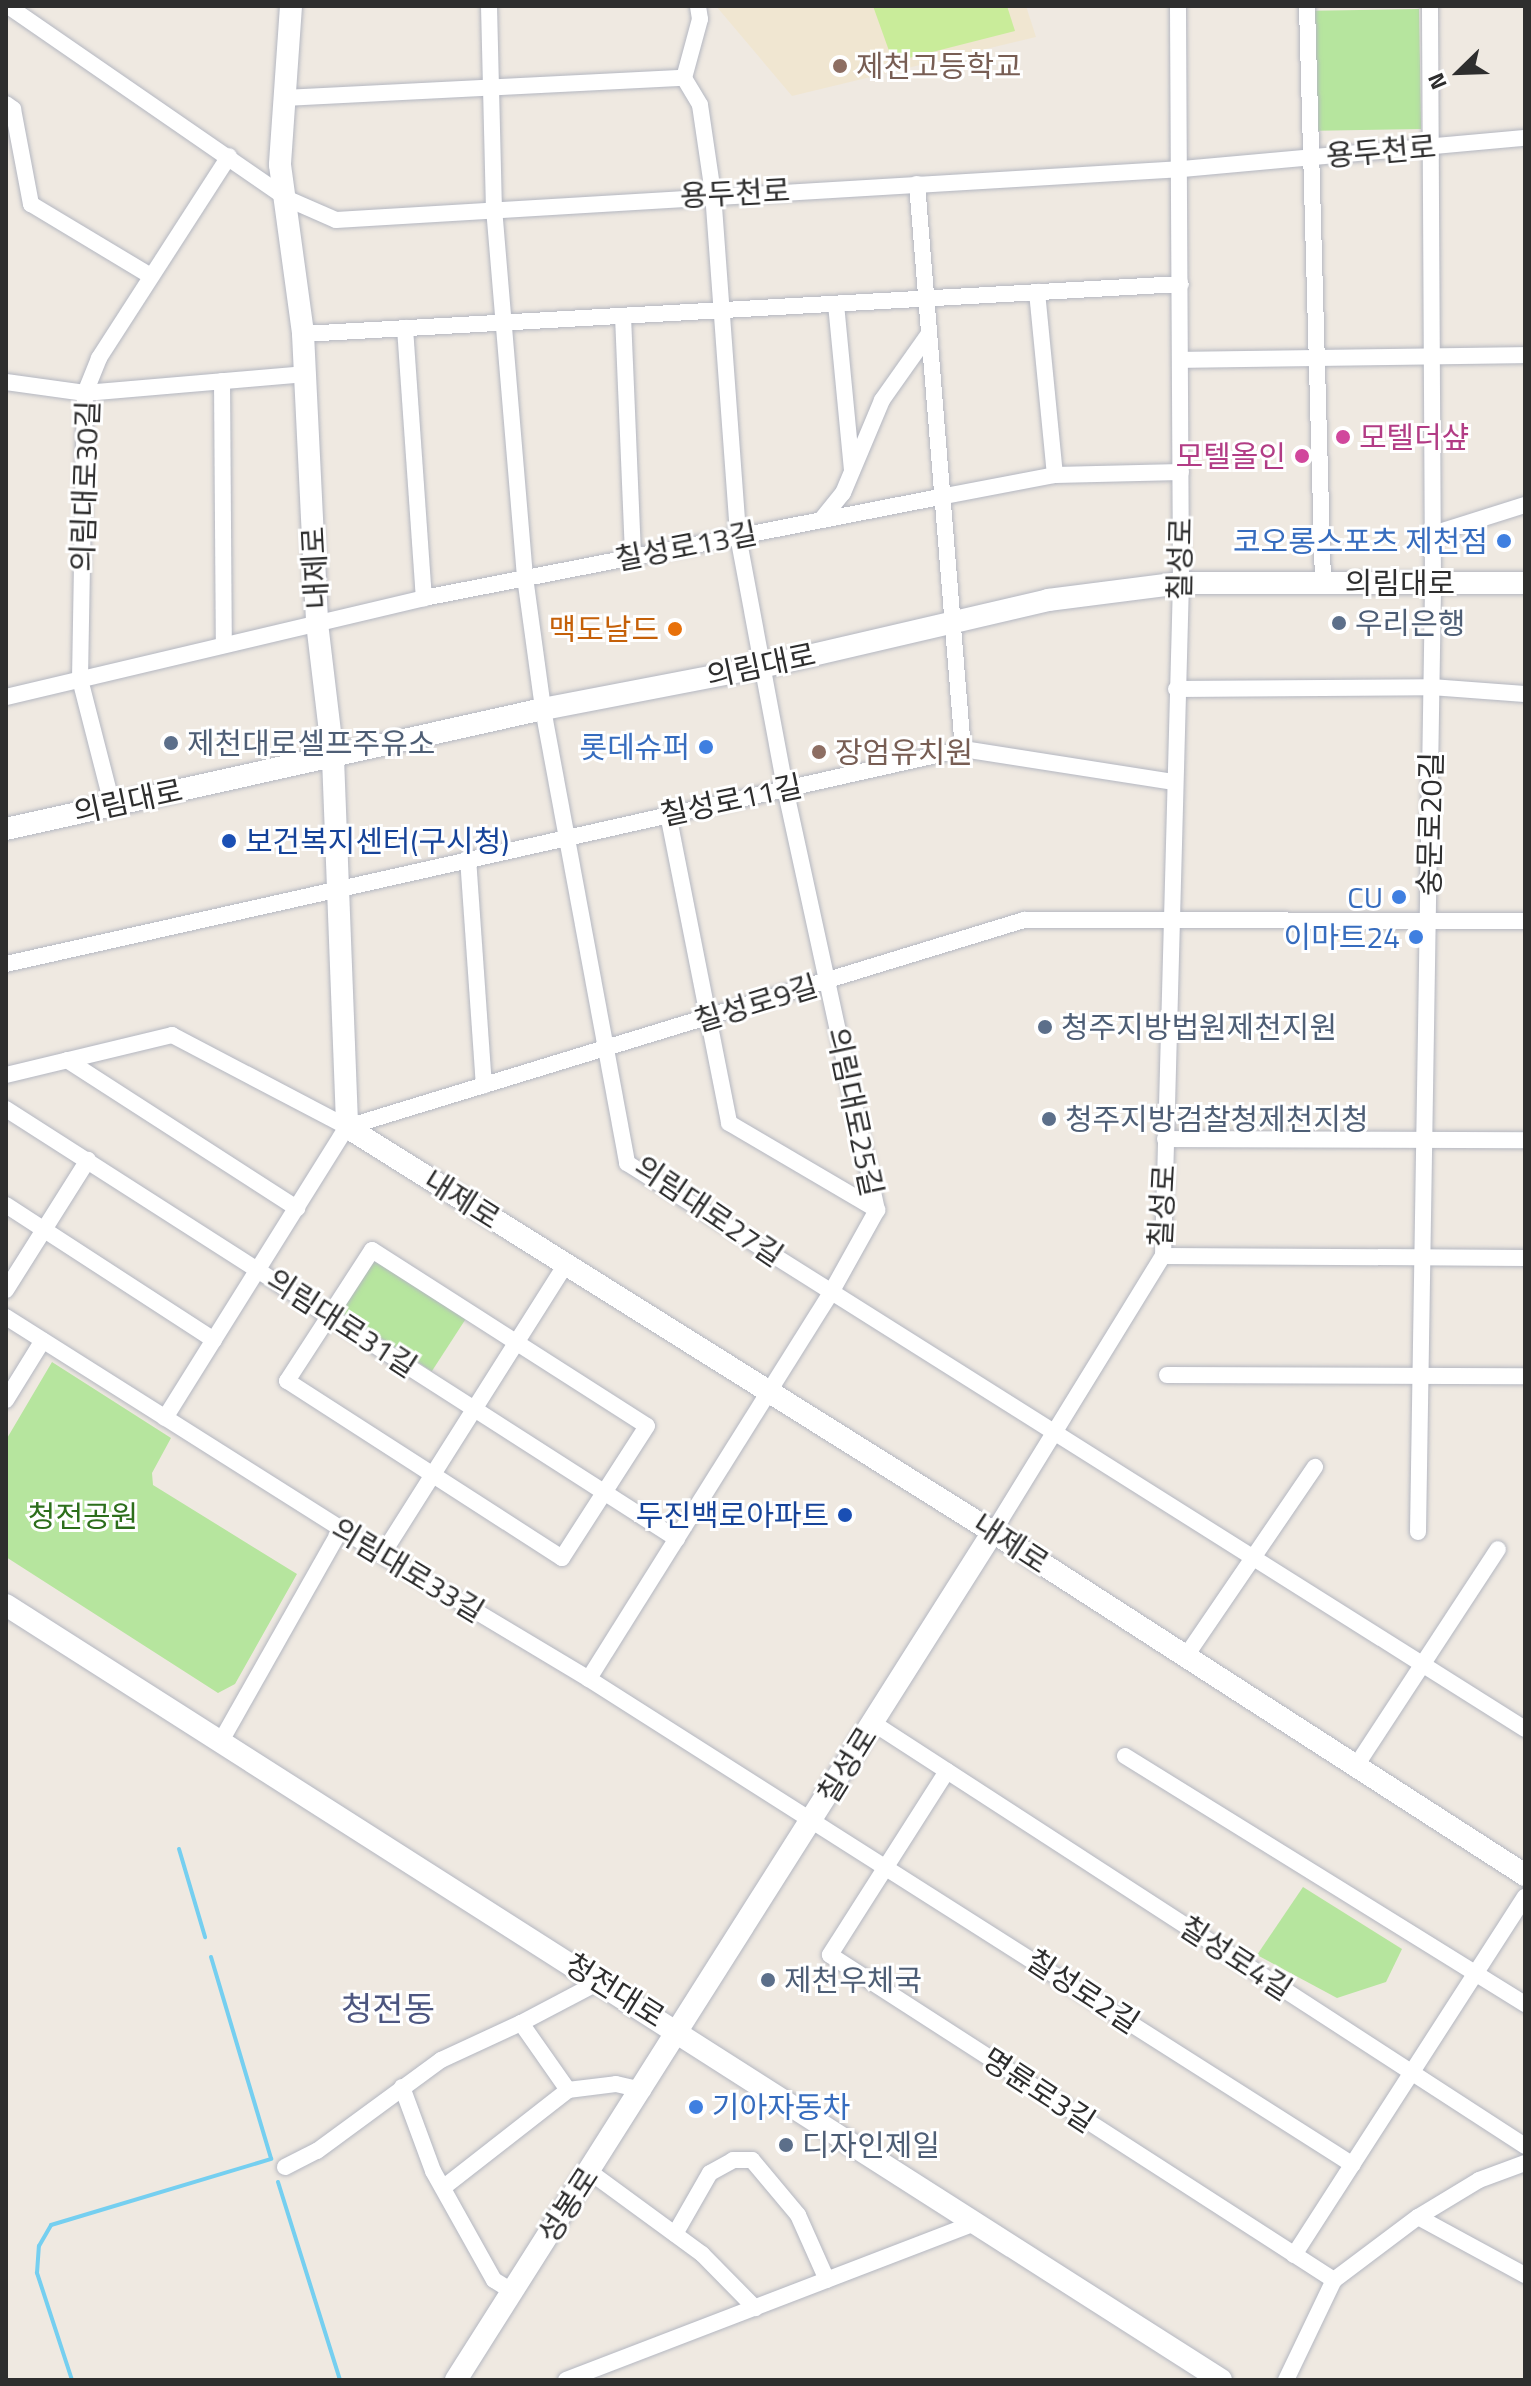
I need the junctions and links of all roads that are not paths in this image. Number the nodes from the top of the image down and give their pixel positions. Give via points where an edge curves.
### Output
1 (8, 6) edge
2 (291, 6) edge
3 (489, 6) edge
4 (698, 6) edge
5 (1178, 6) edge
6 (1307, 6) edge
7 (1430, 6) edge
8 (684, 78) junction
9 (490, 88) junction
10 (284, 98) junction
11 (6, 104) edge
12 (1525, 138) edge
13 (1432, 146) junction
14 (229, 156) junction
15 (1310, 157) junction
16 (1182, 169) junction
17 (917, 184) junction
18 (713, 193) junction
19 (288, 199) junction
20 (494, 208) junction
21 (149, 275) junction
22 (1181, 284) junction
23 (1037, 292) junction
24 (924, 299) junction
25 (836, 304) junction
26 (720, 310) junction
27 (623, 316) junction
28 (504, 322) junction
29 (405, 328) junction
30 (303, 334) junction
31 (928, 335) junction
32 (1525, 355) edge
33 (1433, 356) junction
34 (1316, 358) junction
35 (1181, 360) junction
36 (306, 374) junction
37 (222, 381) junction
38 (6, 382) edge
39 (85, 393) junction
40 (852, 471) junction
41 (1181, 472) junction
42 (1055, 475) junction
43 (945, 496) junction
44 (1525, 505) edge
45 (821, 520) junction
46 (1433, 534) junction
47 (738, 536) junction
48 (633, 557) junction
49 (525, 577) junction
50 (1181, 583) junction
51 (1323, 583) junction
52 (1433, 583) junction
53 (1525, 583) edge
54 (424, 598) junction
55 (954, 620) junction
56 (317, 623) junction
57 (224, 645) junction
58 (761, 667) junction
59 (80, 679) junction
60 (1431, 687) junction
61 (1176, 689) junction
62 (1525, 694) edge
63 (6, 697) edge
64 (543, 709) junction
65 (963, 749) junction
66 (333, 758) junction
67 (1174, 782) junction
68 (785, 788) junction
69 (112, 804) junction
70 (668, 814) junction
71 (6, 829) edge
72 (567, 836) junction
73 (468, 858) junction
74 (336, 887) junction
75 (1428, 921) junction
76 (1525, 921) edge
77 (1171, 922) junction
78 (6, 964) edge
79 (827, 982) junction
80 (709, 1018) junction
81 (604, 1051) junction
82 (67, 1060) junction
83 (6, 1075) edge
84 (484, 1085) junction
85 (6, 1109) edge
86 (347, 1127) junction
87 (1165, 1139) junction
88 (1426, 1140) junction
89 (1525, 1140) edge
90 (88, 1160) junction
91 (6, 1205) edge
92 (297, 1208) junction
93 (877, 1210) junction
94 (44, 1229) junction
95 (1163, 1256) junction
96 (1425, 1257) junction
97 (1525, 1258) edge
98 (566, 1264) junction
99 (259, 1268) junction
100 (6, 1290) edge
101 (832, 1291) junction
102 (328, 1314) junction
103 (6, 1317) edge
104 (43, 1340) junction
105 (214, 1340) junction
106 (518, 1340) junction
107 (1167, 1375) dead end
108 (1422, 1376) junction
109 (1525, 1376) edge
110 (769, 1390) junction
111 (6, 1400) edge
112 (475, 1409) junction
113 (165, 1418) junction
114 (1054, 1433) junction
115 (1315, 1467) dead end
116 (433, 1475) junction
117 (604, 1493) junction
118 (341, 1529) junction
119 (993, 1532) junction
120 (1418, 1532) dead end
121 (677, 1539) junction
122 (1498, 1549) dead end
123 (382, 1555) junction
124 (1253, 1558) junction
125 (6, 1605) edge
126 (1186, 1656) junction
127 (1423, 1665) junction
128 (589, 1679) junction
129 (873, 1723) junction
130 (1525, 1729) edge
131 (221, 1741) junction
132 (1125, 1756) dead end
133 (1356, 1766) junction
134 (947, 1771) junction
135 (811, 1822) junction
136 (885, 1868) junction
137 (1525, 1875) edge
138 (1525, 1897) edge
139 (1476, 1974) junction
140 (601, 1981) junction
141 (1525, 2004) edge
142 (521, 2023) junction
143 (681, 2031) junction
144 (1412, 2072) junction
145 (402, 2087) junction
146 (568, 2090) junction
147 (643, 2090) junction
148 (1525, 2146) edge
149 (1525, 2163) edge
150 (1353, 2165) junction
151 (285, 2167) dead end
152 (590, 2172) junction
153 (444, 2187) junction
154 (1418, 2217) junction
155 (977, 2222) junction
156 (675, 2234) junction
157 (1294, 2255) junction
158 (1525, 2275) edge
159 (827, 2280) junction
160 (1334, 2280) junction
161 (513, 2292) junction
162 (755, 2308) junction
163 (456, 2380) edge
164 (566, 2380) edge
165 (1221, 2380) edge
166 (1286, 2380) edge

1 - 14 street, 용두천로
2 - 10 street, 내제로
3 - 9 street, 의림대로27길
4 - 8 street via 700,19
5 - 16 street, 칠성로
6 - 15 street
7 - 13 street, 숭문로20길
8 - 9 street
8 - 18 street, 의림대로25길 via 700,105
9 - 10 street
9 - 20 street, 의림대로27길
10 - 19 street, 내제로 via 280,165
11 - 21 street via 13,109 31,204
12 - 13 street, 용두천로
13 - 15 street, 용두천로
13 - 33 street, 숭문로20길
14 - 19 street, 용두천로
14 - 21 street, 의림대로30길
15 - 16 street, 용두천로
15 - 34 street
16 - 17 street, 용두천로
16 - 22 street, 칠성로
17 - 18 street, 용두천로
17 - 24 street
18 - 20 street, 용두천로
18 - 26 street, 의림대로25길
19 - 20 street, 용두천로 via 336,220
19 - 30 street, 내제로
20 - 28 street, 의림대로27길
21 - 39 street, 의림대로30길 via 99,358
22 - 23 street
22 - 35 street, 칠성로
23 - 24 street
23 - 42 street
24 - 25 street
24 - 31 street
25 - 26 street
25 - 40 street
26 - 27 street
26 - 47 street, 의림대로25길
27 - 28 street
27 - 48 street
28 - 29 street
28 - 49 street, 의림대로27길
29 - 30 street
29 - 54 street
30 - 36 street, 내제로
31 - 40 street via 882,400
31 - 43 street
32 - 33 street
33 - 34 street
33 - 46 street, 숭문로20길
34 - 35 street
34 - 51 street
35 - 41 street, 칠성로
36 - 37 street
36 - 56 street, 내제로
37 - 39 street
37 - 57 street
38 - 39 street
39 - 59 street, 의림대로30길
40 - 45 street
41 - 42 street, 칠성로13길
41 - 50 street, 칠성로
42 - 43 street, 칠성로13길
43 - 45 street, 칠성로13길
43 - 55 street
44 - 46 street
45 - 47 street, 칠성로13길
46 - 52 street, 숭문로20길
47 - 48 street, 칠성로13길
47 - 58 street, 의림대로25길
48 - 49 street, 칠성로13길
49 - 54 street, 칠성로13길
49 - 64 street, 의림대로27길
50 - 51 street, 의림대로
50 - 55 street, 의림대로 via 1048,600
50 - 61 street, 칠성로
51 - 52 street, 의림대로
52 - 53 street, 의림대로
52 - 60 street, 숭문로20길
54 - 56 street, 칠성로13길
55 - 58 street, 의림대로
55 - 65 street
56 - 57 street, 칠성로13길
56 - 66 street, 내제로
57 - 59 street, 칠성로13길
58 - 64 street, 의림대로
58 - 68 street, 의림대로25길
59 - 63 street, 칠성로13길
59 - 69 street, 의림대로30길
60 - 61 street
60 - 62 street
60 - 75 street, 숭문로20길
61 - 67 street, 칠성로
64 - 66 street, 의림대로
64 - 72 street, 의림대로27길
65 - 67 street, 칠성로11길
65 - 68 street, 칠성로11길
66 - 69 street, 의림대로
66 - 74 street, 내제로
67 - 77 street, 칠성로
68 - 70 street, 칠성로11길
68 - 79 street, 의림대로25길
69 - 71 street, 의림대로
70 - 72 street, 칠성로11길
70 - 80 street
72 - 73 street, 칠성로11길
72 - 81 street, 의림대로27길
73 - 74 street, 칠성로11길
73 - 84 street
74 - 78 street, 칠성로11길
74 - 86 street, 내제로
75 - 76 street, 칠성로9길
75 - 77 street, 칠성로9길
75 - 88 street, 숭문로20길
77 - 79 street, 칠성로9길 via 1024,920
77 - 87 street, 칠성로
79 - 80 street, 칠성로9길
79 - 93 street, 의림대로25길
80 - 81 street, 칠성로9길
80 - 93 street via 729,1123
81 - 84 street, 칠성로9길
81 - 101 street, 의림대로27길 via 627,1163
82 - 83 street
82 - 86 street via 172,1035
82 - 92 street
84 - 86 street, 칠성로9길
85 - 90 street, 의림대로31길
86 - 92 street
86 - 98 street, 내제로
87 - 88 street
87 - 95 street, 칠성로
88 - 89 street
88 - 96 street, 숭문로20길
90 - 94 street
90 - 99 street, 의림대로31길
91 - 94 street
92 - 99 street
93 - 101 street, 의림대로25길
94 - 100 street
94 - 105 street
95 - 96 street
95 - 114 street, 칠성로
96 - 97 street
96 - 108 street, 숭문로20길
98 - 106 street
98 - 110 street, 내제로
99 - 102 street, 의림대로31길
99 - 105 street
101 - 110 street, 의림대로25길
101 - 114 street, 의림대로27길
102 - 106 street via 372,1250
102 - 112 street, 의림대로31길
102 - 116 street via 287,1381
103 - 104 street, 의림대로33길
104 - 111 street
104 - 113 street, 의림대로33길
105 - 113 street
106 - 112 street
106 - 117 street via 647,1426
107 - 108 street
108 - 109 street
108 - 120 street, 숭문로20길
110 - 119 street, 내제로
110 - 121 street, 의림대로25길
112 - 116 street
112 - 117 street, 의림대로31길
113 - 118 street, 의림대로33길
114 - 119 street, 칠성로
114 - 124 street, 의림대로27길
115 - 124 street
116 - 117 street via 562,1558
116 - 123 street
117 - 121 street, 의림대로31길
118 - 123 street, 의림대로33길
118 - 131 street
119 - 126 street, 내제로
119 - 129 street, 칠성로
121 - 128 street, 의림대로25길
122 - 127 street
123 - 128 street, 의림대로33길
124 - 126 street
124 - 127 street, 의림대로27길
125 - 131 street, 청전대로
126 - 133 street, 내제로
127 - 130 street, 의림대로27길
127 - 133 street
128 - 135 street, 의림대로33길
129 - 134 street, 칠성로4길
129 - 135 street, 칠성로
131 - 140 street, 청전대로
132 - 139 street
133 - 137 street, 내제로
134 - 136 street
134 - 144 street, 칠성로4길
135 - 136 street, 칠성로2길
135 - 143 street, 칠성로
136 - 150 street, 칠성로2길
136 - 157 street, 명륜로3길 via 830,1955
138 - 139 street
139 - 141 street
139 - 144 street
140 - 142 street
140 - 143 street, 청전대로
142 - 145 street via 441,2060
142 - 146 street
143 - 147 street, 성봉로
143 - 155 street, 청전대로
144 - 148 street, 칠성로4길
144 - 150 street
145 - 151 street via 317,2151
145 - 153 street
146 - 147 street via 616,2084
146 - 153 street
147 - 152 street, 성봉로
149 - 154 street via 1479,2180
150 - 157 street
152 - 156 street
152 - 161 street, 성봉로
153 - 161 street via 494,2280
154 - 158 street
154 - 160 street
155 - 159 street
155 - 165 street, 청전대로
156 - 159 street via 710,2173 733,2160 752,2160 798,2215
156 - 162 street
157 - 160 street, 명륜로3길
159 - 162 street
160 - 166 street
161 - 163 street, 성봉로
162 - 164 street

